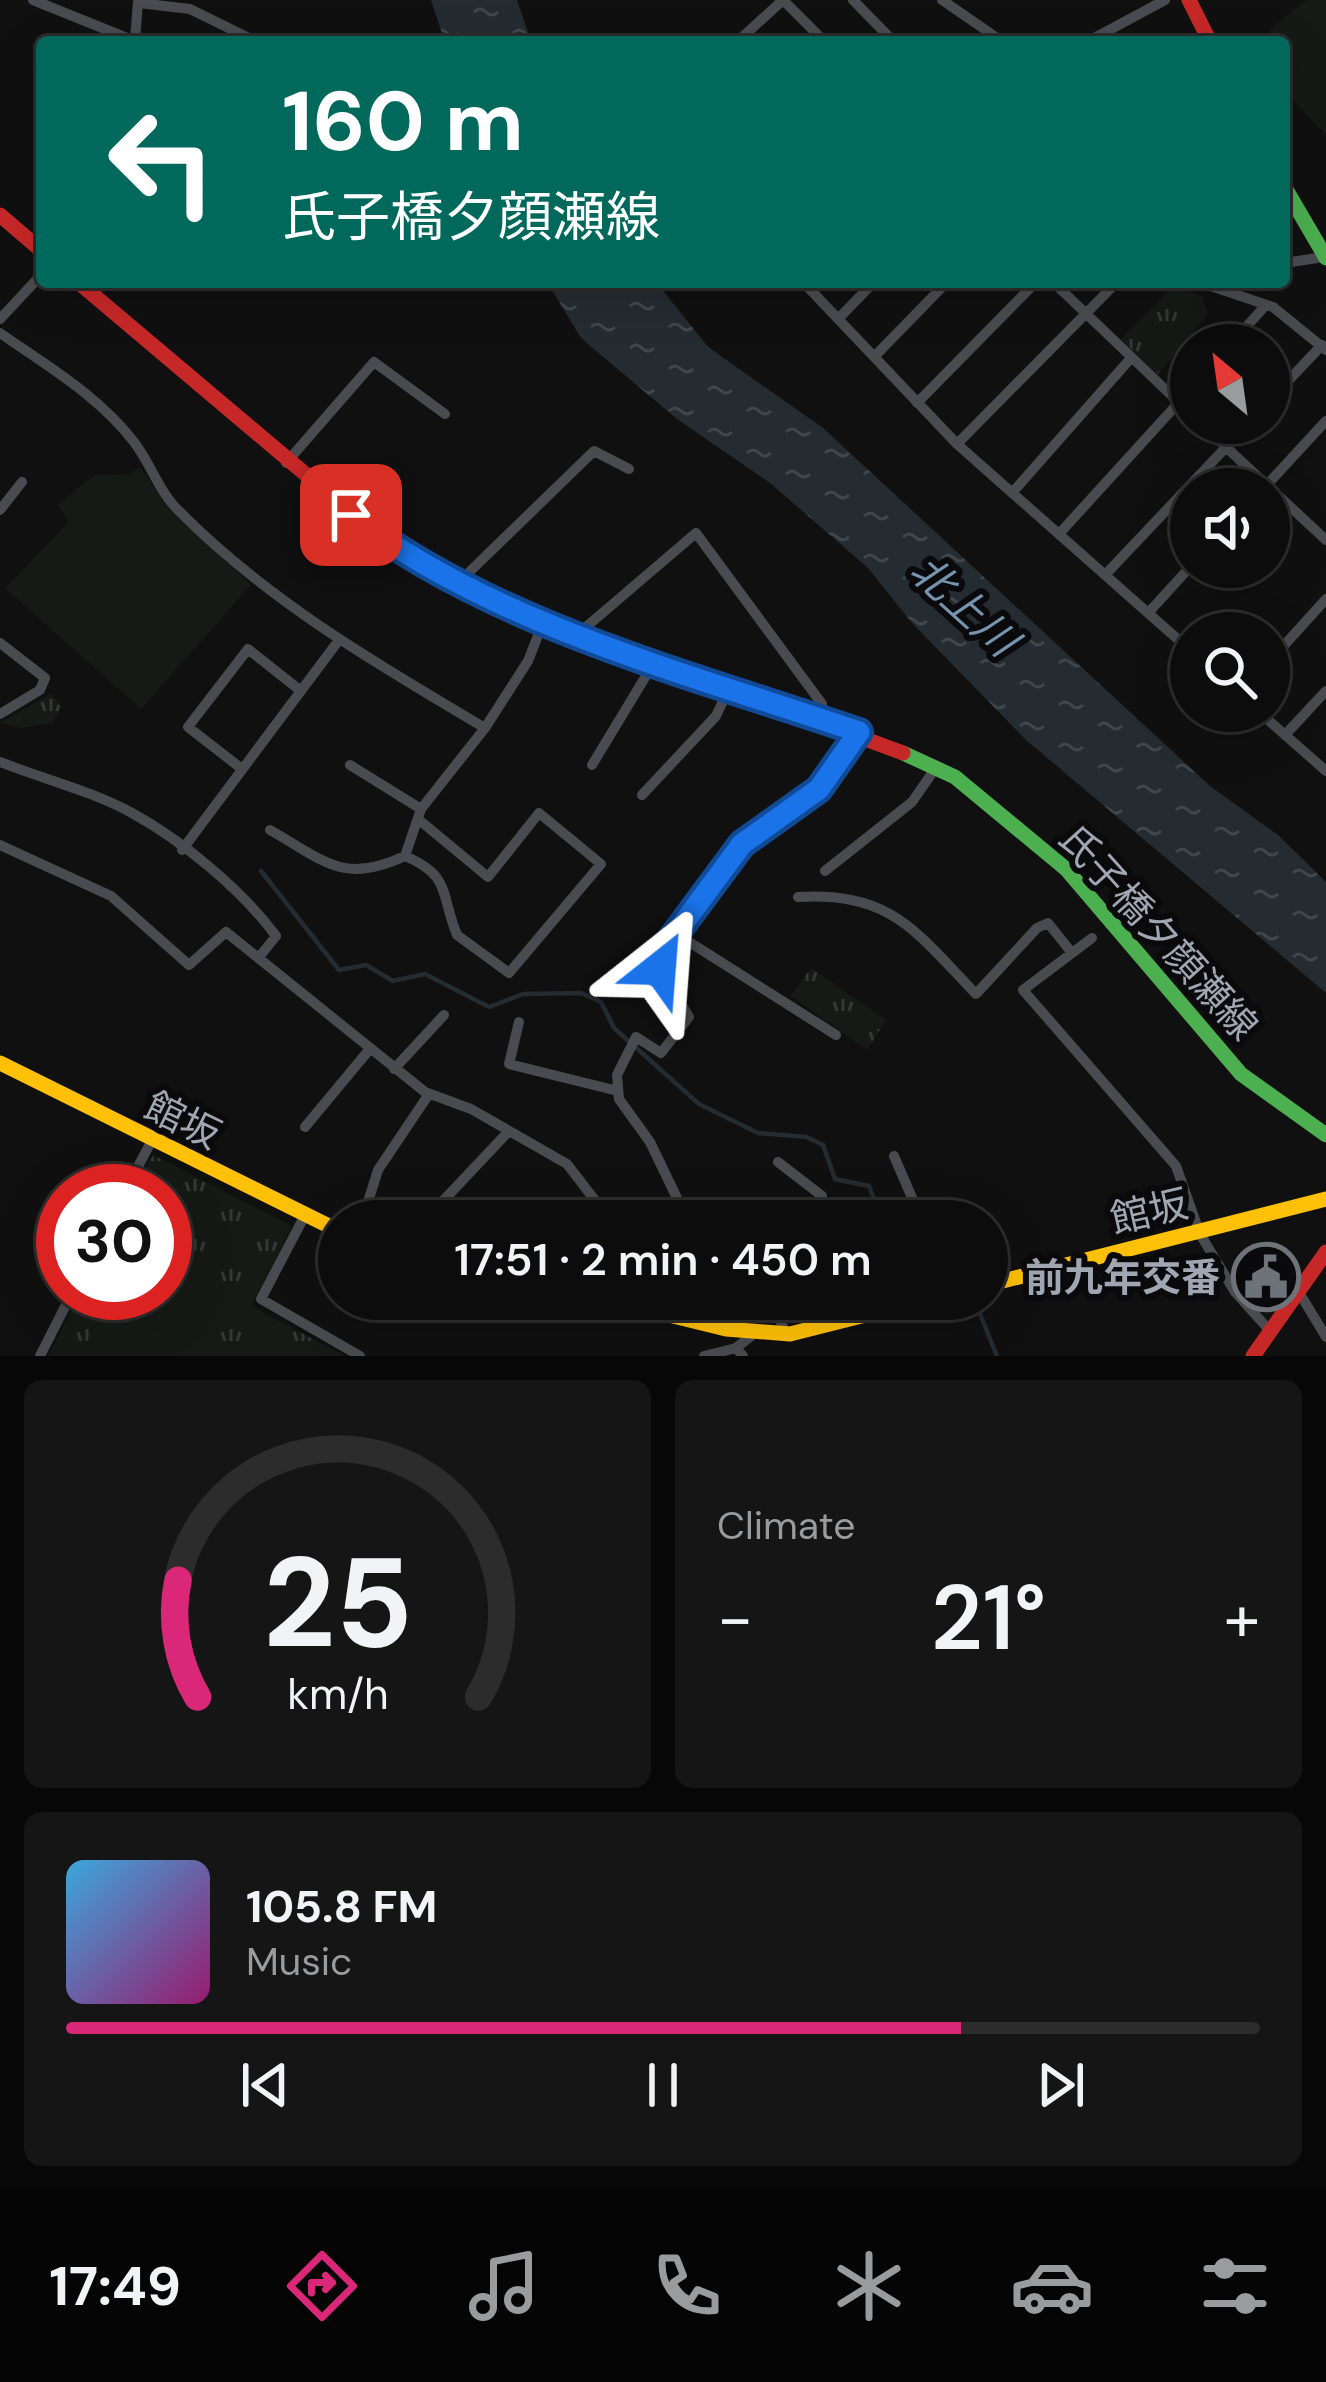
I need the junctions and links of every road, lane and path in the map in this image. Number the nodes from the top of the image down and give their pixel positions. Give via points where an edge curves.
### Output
1 (33, 0) edge
2 (783, 0) edge
3 (853, 0) edge
4 (942, 0) edge
5 (1165, 0) edge
6 (1189, 0) edge
7 (138, 2) edge
8 (123, 36) edge
9 (136, 36) edge
10 (244, 36) edge
11 (744, 36) edge
12 (814, 36) edge
13 (888, 36) edge
14 (994, 36) edge
15 (1098, 36) edge
16 (1207, 36) edge
17 (1290, 197) edge
18 (0, 215) edge
19 (36, 246) edge
20 (1325, 258) edge
21 (1290, 262) edge
22 (36, 280) edge
23 (85, 288) edge
24 (809, 288) edge
25 (868, 288) edge
26 (940, 288) edge
27 (1030, 288) edge
28 (1059, 288) edge
29 (1110, 288) edge
30 (1216, 288) edge
31 (1265, 306) junction
32 (1082, 312) junction
33 (0, 319) edge
34 (838, 319) junction
35 (1249, 324) edge
36 (0, 333) edge
37 (1324, 347) edge
38 (874, 356) junction
39 (1131, 358) junction
40 (1290, 380) edge
41 (1170, 395) edge
42 (917, 403) junction
43 (1170, 413) edge
44 (445, 414) dead end
45 (1326, 421) edge
46 (957, 444) junction
47 (1223, 444) edge
48 (1229, 444) edge
49 (1226, 447) junction
50 (286, 463) junction
51 (1246, 468) edge
52 (1282, 468) edge
53 (629, 469) dead end
54 (22, 482) dead end
55 (1012, 493) junction
56 (1290, 509) edge
57 (0, 510) edge
58 (1059, 535) junction
59 (1326, 540) edge
60 (1105, 575) junction
61 (458, 583) junction
62 (1171, 588) edge
63 (1326, 599) edge
64 (1149, 612) junction
65 (544, 620) junction
66 (1170, 632) edge
67 (579, 633) junction
68 (1290, 639) edge
69 (339, 640) junction
70 (0, 643) edge
71 (655, 661) junction
72 (729, 688) junction
73 (1326, 691) edge
74 (301, 692) junction
75 (0, 714) edge
76 (822, 719) junction
77 (485, 728) junction
78 (859, 732) junction
79 (1282, 732) edge
80 (1286, 735) junction
81 (0, 762) edge
82 (350, 765) dead end
83 (592, 765) dead end
84 (937, 766) junction
85 (242, 769) junction
86 (1326, 771) edge
87 (642, 795) dead end
88 (420, 814) junction
89 (270, 830) dead end
90 (0, 845) edge
91 (182, 850) junction
92 (405, 856) junction
93 (825, 871) dead end
94 (798, 897) dead end
95 (675, 933) junction
96 (1092, 938) dead end
97 (1072, 953) junction
98 (260, 956) junction
99 (444, 1015) dead end
100 (518, 1022) dead end
101 (836, 1035) dead end
102 (369, 1050) junction
103 (0, 1064) edge
104 (394, 1070) junction
105 (618, 1090) junction
106 (428, 1094) junction
107 (305, 1127) dead end
108 (509, 1131) junction
109 (1326, 1135) edge
110 (151, 1142) junction
111 (894, 1156) dead end
112 (778, 1162) dead end
113 (139, 1164) edge
114 (1326, 1199) edge
115 (369, 1200) edge
116 (444, 1200) edge
117 (594, 1200) edge
118 (678, 1200) edge
119 (819, 1200) edge
120 (913, 1200) edge
121 (305, 1215) junction
122 (318, 1221) edge
123 (1200, 1234) junction
124 (1326, 1252) edge
125 (1008, 1280) edge
126 (1300, 1294) junction
127 (58, 1320) edge
128 (695, 1320) edge
129 (717, 1320) edge
130 (780, 1320) edge
131 (843, 1320) edge
132 (718, 1327) junction
133 (755, 1332) junction
134 (786, 1334) junction
135 (1326, 1337) edge
136 (1264, 1347) edge
137 (740, 1352) edge
138 (40, 1356) edge
139 (360, 1356) edge
140 (704, 1356) edge

1 - 8 street
2 - 11 street
2 - 12 street
3 - 13 street
4 - 14 street
5 - 15 street
6 - 16 main road
7 - 9 street
7 - 10 street via 190,9
17 - 20 main road
18 - 19 main road
20 - 21 street
22 - 33 street
23 - 50 main road, 氏子橋夕顔瀬線
24 - 34 street
25 - 34 street
26 - 38 street
27 - 42 street
28 - 32 street
29 - 32 street
30 - 31 street
31 - 35 street
31 - 37 street
32 - 39 street
32 - 46 street
34 - 38 street
36 - 69 street via 92,397 136,444 176,509
37 - 40 street
38 - 42 street
39 - 41 street
39 - 55 street
42 - 46 street
43 - 58 street
44 - 50 street via 374,362
45 - 52 street
46 - 55 street
47 - 49 street
48 - 49 street
49 - 51 street
49 - 60 street
50 - 61 main road, 氏子橋夕顔瀬線 via 387,543
53 - 61 street via 594,451
54 - 57 street
55 - 58 street
56 - 59 street
58 - 60 street
60 - 64 street
61 - 65 main road, 氏子橋夕顔瀬線
62 - 64 street
63 - 68 street
64 - 66 street
65 - 67 main road, 氏子橋夕顔瀬線
65 - 77 street
67 - 71 main road, 氏子橋夕顔瀬線
67 - 76 street via 696,533 822,704
69 - 74 street
69 - 77 street
70 - 75 street via 45,678 40,691
71 - 72 main road, 氏子橋夕顔瀬線
71 - 83 street
72 - 76 main road, 氏子橋夕顔瀬線
72 - 87 street via 716,716
73 - 80 street
74 - 85 street
74 - 85 street via 248,649 188,727
76 - 78 main road, 氏子橋夕顔瀬線
77 - 88 street
78 - 84 main road, 氏子橋夕顔瀬線
78 - 95 street via 819,789 742,844
79 - 80 street
80 - 86 street
81 - 91 street via 133,814
82 - 88 street
84 - 93 street via 912,802
84 - 109 main road, 氏子橋夕顔瀬線 via 1066,869 1240,1074
85 - 91 street
88 - 92 street
88 - 92 street via 488,877 539,813 601,864 509,973 457,935 433,868
89 - 92 street via 345,873 371,872
90 - 98 street via 111,896 189,965 226,932
91 - 98 street via 257,910 276,936
94 - 97 street via 873,902 902,918 976,994 1048,923
95 - 101 street
95 - 105 street via 660,968 689,1017 661,1053 636,1037
96 - 97 street
97 - 123 street via 1023,990 1176,1166
98 - 102 street
99 - 104 street
100 - 105 street via 509,1064
102 - 104 street
102 - 107 street
103 - 110 main road, 館坂
104 - 106 street
105 - 118 street
106 - 108 street
106 - 115 street via 378,1170
108 - 116 street
108 - 117 street via 566,1164
110 - 113 street
110 - 121 main road, 館坂
111 - 120 street
112 - 119 street
114 - 123 main road, 館坂
121 - 122 main road, 館坂
121 - 139 street via 261,1299
123 - 125 main road, 館坂
123 - 136 street
124 - 126 main road
126 - 135 street
126 - 136 main road
127 - 138 street
128 - 132 main road
129 - 132 street
130 - 134 street
131 - 134 main road
132 - 133 main road
133 - 134 main road
133 - 137 street
137 - 140 street

